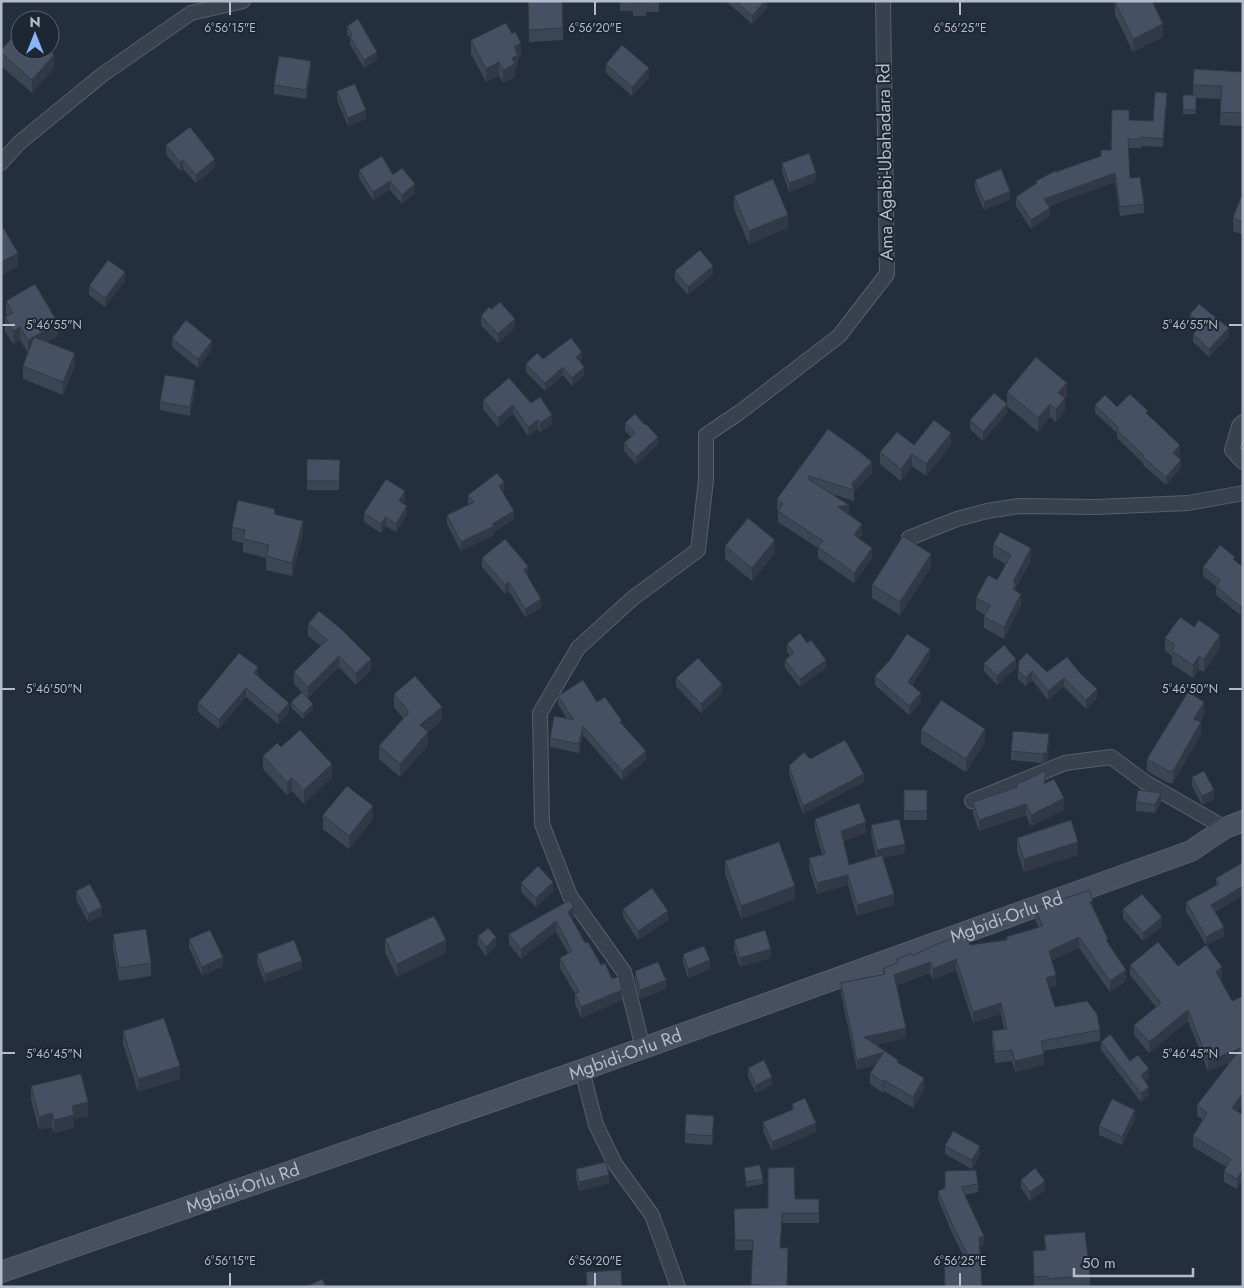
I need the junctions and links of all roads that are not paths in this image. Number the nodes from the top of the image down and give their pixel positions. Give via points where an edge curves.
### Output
1 (243, 1) edge
2 (883, 1) edge
3 (1, 163) edge
4 (1243, 422) edge
5 (1243, 462) edge
6 (1243, 493) edge
7 (909, 538) edge
8 (972, 801) edge
9 (1234, 825) edge
10 (643, 1048) junction
11 (582, 1070) junction
12 (1, 1272) edge
13 (678, 1287) edge

1 - 3 street via 191,13 102,74 19,143
2 - 10 street, Ama Agabi-Ubahadara Rd via 887,274 839,336 706,435 706,480 698,550 633,598 578,648 540,713 542,824 570,896 624,972
4 - 5 street via 1232,450
6 - 7 street via 1188,504 1019,506 987,510
8 - 9 street via 1065,764 1111,757 1145,782
9 - 10 main road, Mgbidi-Orlu Rd via 1192,851
10 - 11 main road, Mgbidi-Orlu Rd
11 - 12 main road, Mgbidi-Orlu Rd
11 - 13 street via 596,1126 615,1164 652,1216

